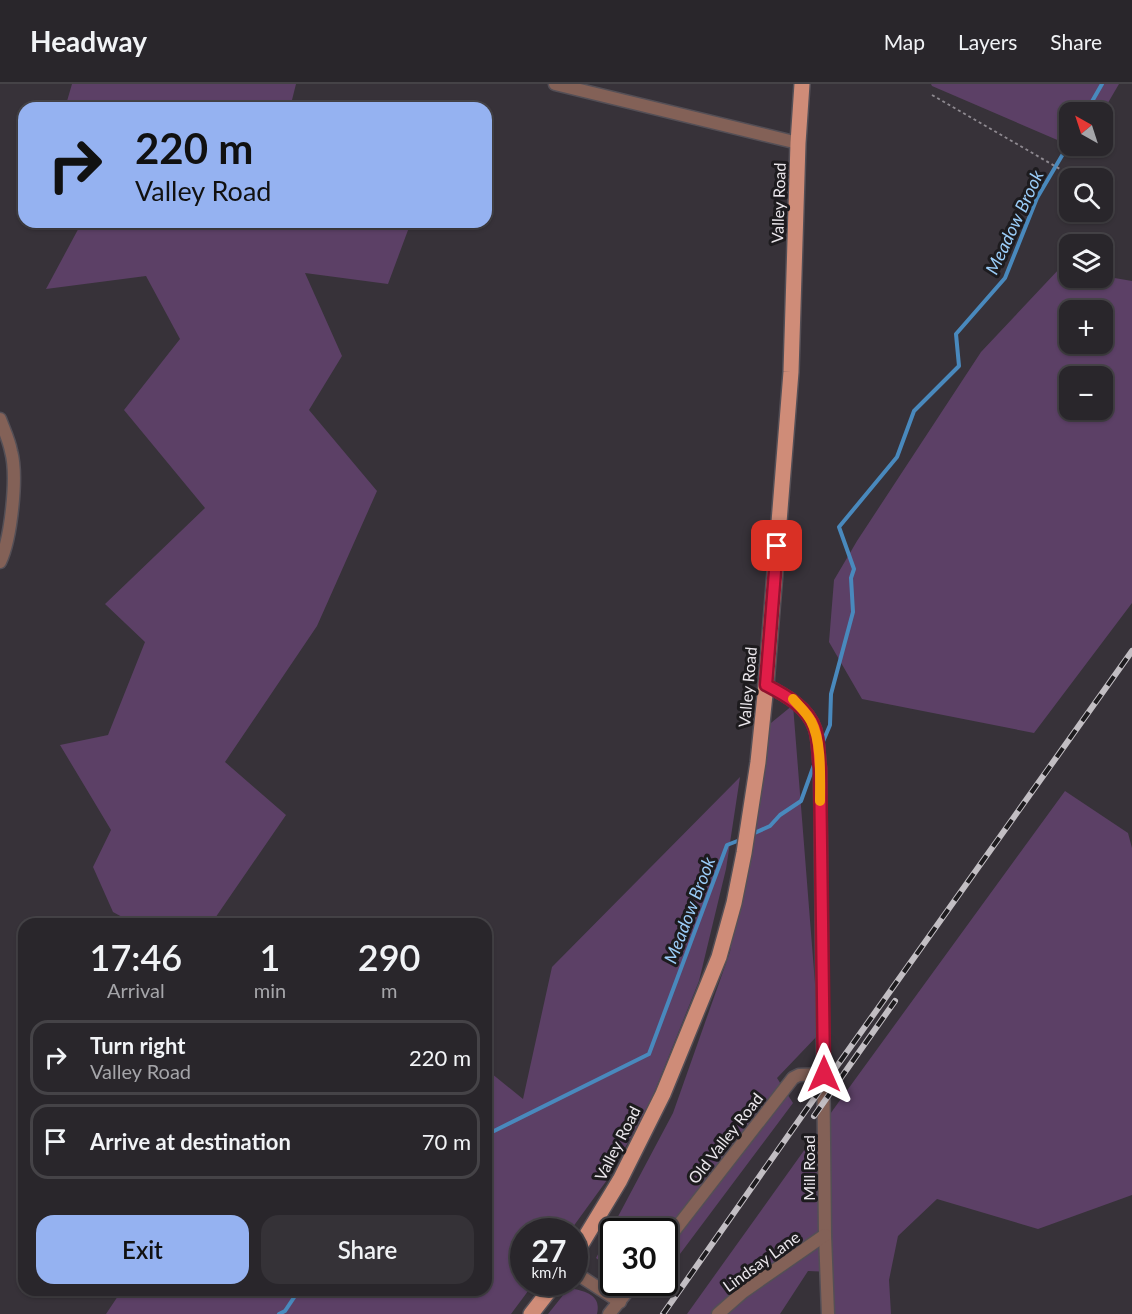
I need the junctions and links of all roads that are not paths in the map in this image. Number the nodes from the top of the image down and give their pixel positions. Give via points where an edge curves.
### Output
1 (555, 84) edge
2 (802, 84) edge
3 (798, 143) junction
4 (0, 419) edge
5 (0, 562) edge
6 (766, 685) junction
7 (824, 1074) junction
8 (678, 1226) edge
9 (588, 1233) edge
10 (825, 1235) junction
11 (588, 1281) edge
12 (545, 1296) edge
13 (624, 1296) edge
14 (620, 1302) junction
15 (531, 1314) edge
16 (609, 1314) edge
17 (718, 1314) edge
18 (828, 1314) edge

1 - 3 street
2 - 3 main road, Valley Road
3 - 6 main road, Valley Road via 791,372
4 - 5 street via 12,452 13,494 6,549
6 - 7 street, Mill Road via 792,699 815,730 820,768
6 - 9 main road, Valley Road via 744,853 719,957 663,1094 620,1180
7 - 8 street, Old Valley Road via 793,1078
7 - 10 street, Mill Road
10 - 17 street, Lindsay Lane
10 - 18 street, Mill Road
11 - 14 street
12 - 15 main road
13 - 14 street
14 - 16 street

